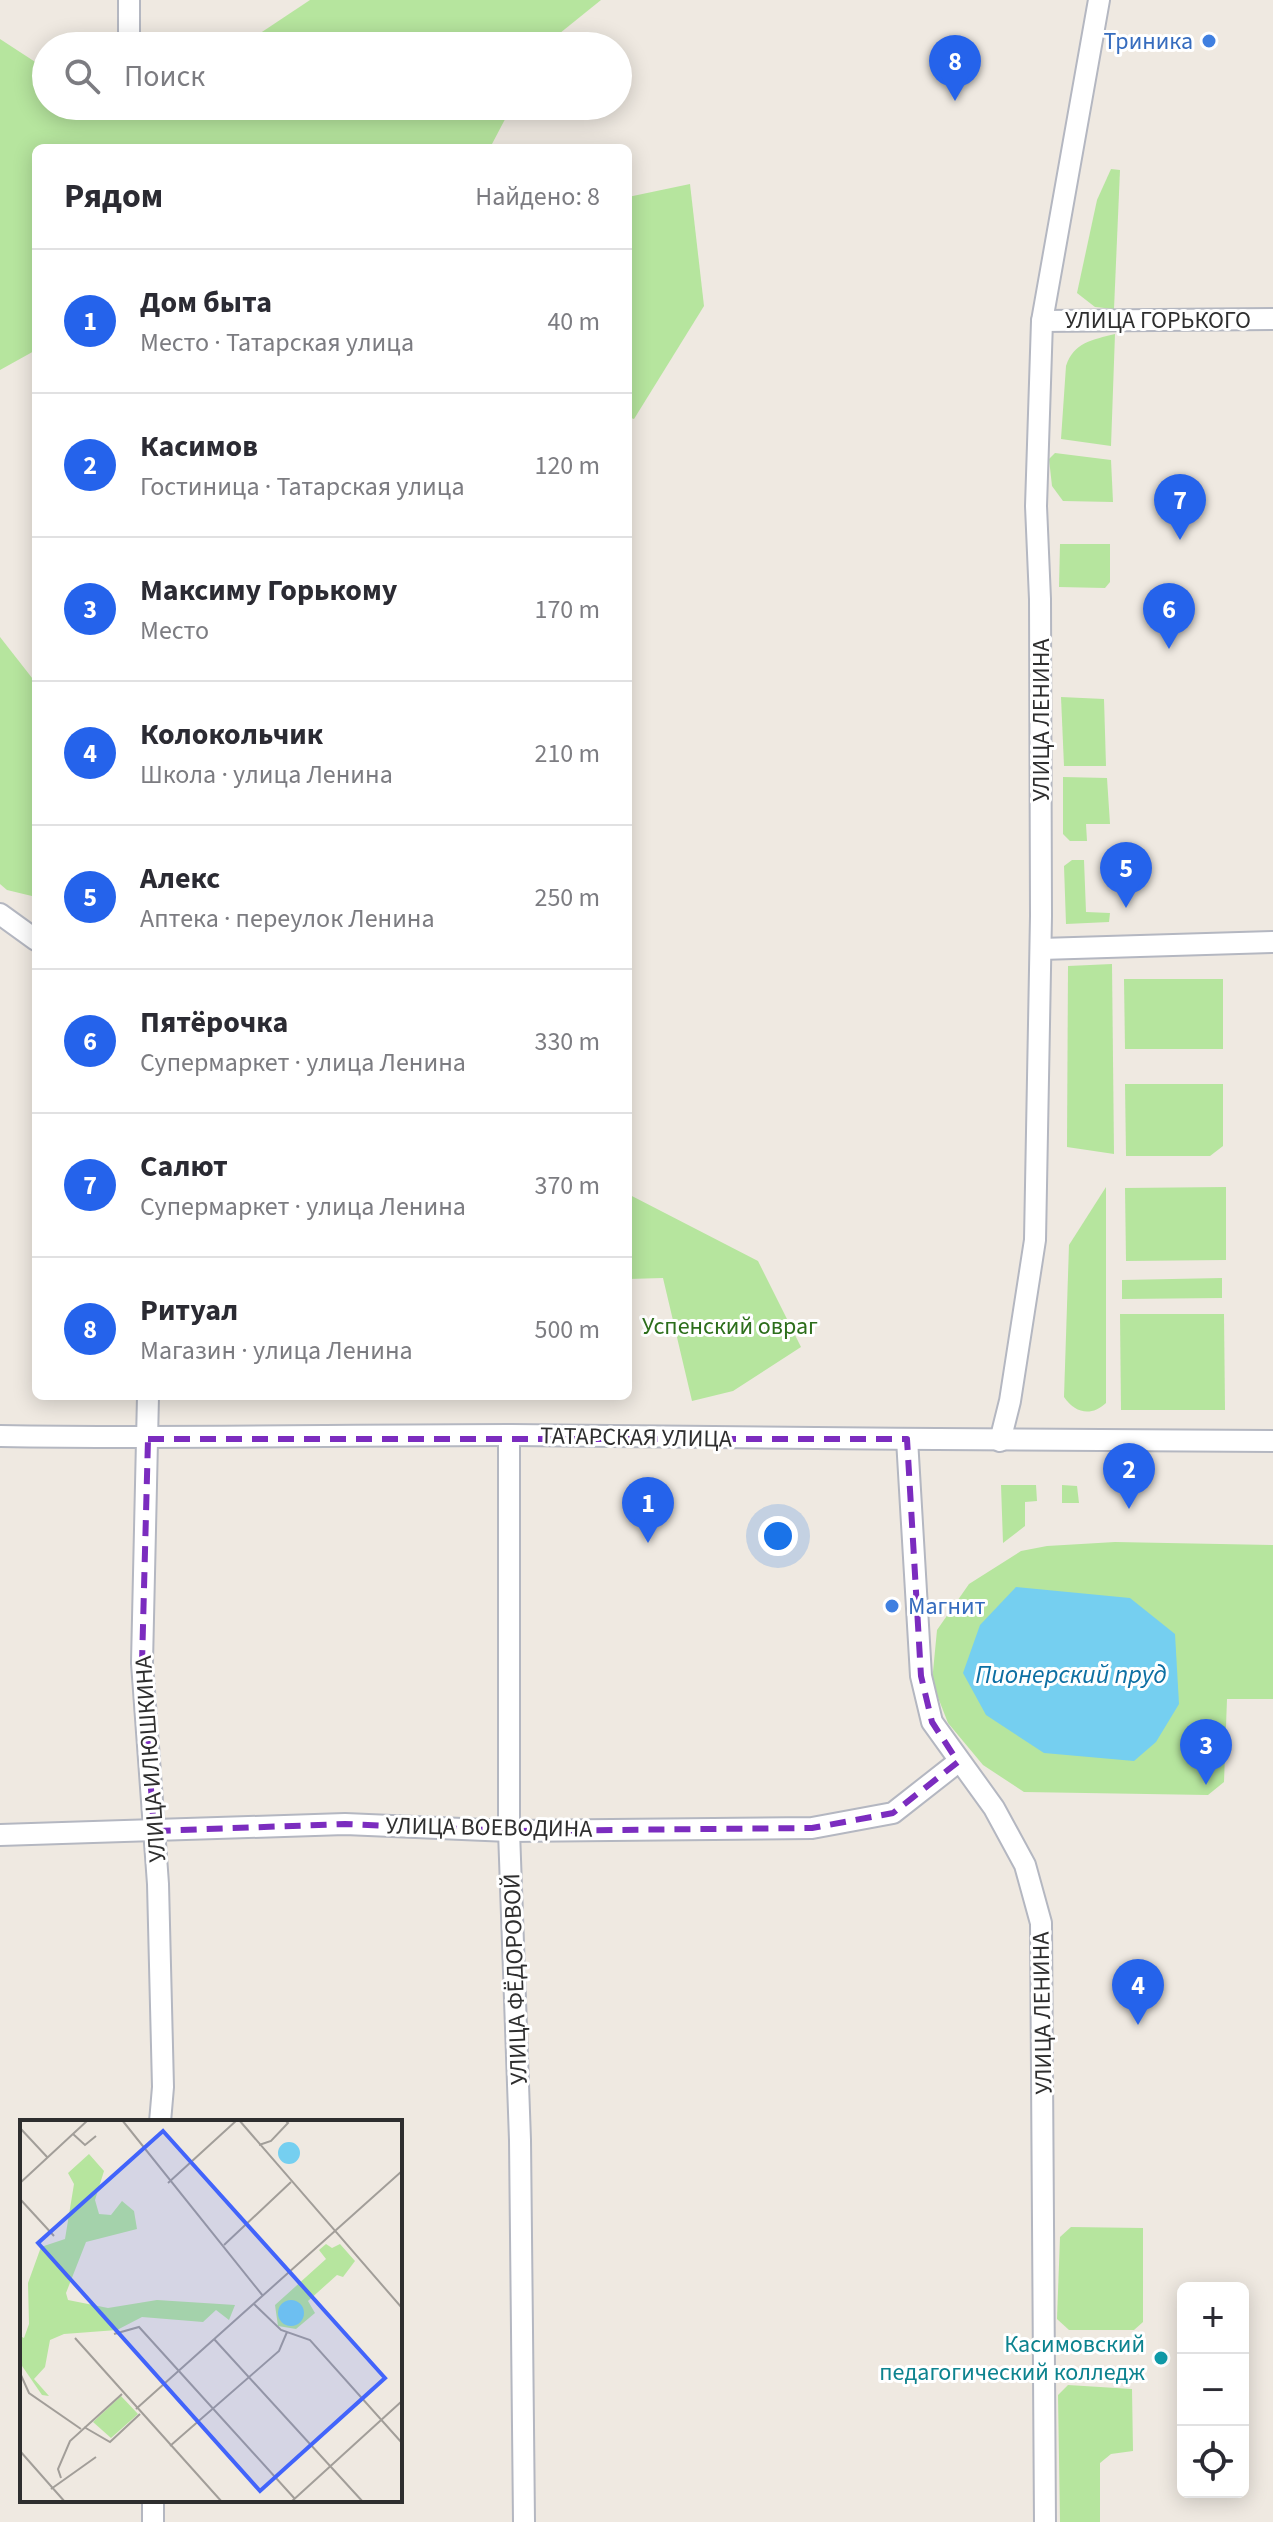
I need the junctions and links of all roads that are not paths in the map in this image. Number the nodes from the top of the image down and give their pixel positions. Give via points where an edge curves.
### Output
1 (129, 0) edge
2 (1099, 0) edge
3 (129, 32) edge
4 (1273, 319) edge
5 (1042, 321) junction
6 (0, 914) edge
7 (32, 937) edge
8 (1273, 942) edge
9 (1041, 949) junction
10 (148, 1400) edge
11 (509, 1435) junction
12 (0, 1436) edge
13 (148, 1439) junction
14 (907, 1439) junction
15 (1000, 1441) junction
16 (1273, 1441) edge
17 (958, 1762) junction
18 (154, 1831) junction
19 (509, 1831) junction
20 (0, 1835) edge
21 (160, 2120) edge
22 (524, 2522) edge
23 (1045, 2522) edge

1 - 3 street
2 - 5 street, УЛИЦА ЛЕНИНА
4 - 5 street, УЛИЦА ГОРЬКОГО
5 - 9 street, УЛИЦА ЛЕНИНА via 1036,506
6 - 7 street
8 - 9 street
9 - 15 street, УЛИЦА ЛЕНИНА via 1035,1240
10 - 13 street, УЛИЦА ИЛЮШКИНА
11 - 13 street, ТАТАРСКАЯ УЛИЦА
11 - 14 street, ТАТАРСКАЯ УЛИЦА
11 - 19 street, УЛИЦА ФЁДОРОВОЙ
12 - 13 street, ТАТАРСКАЯ УЛИЦА
13 - 18 street, УЛИЦА ИЛЮШКИНА via 142,1663
14 - 15 street, ТАТАРСКАЯ УЛИЦА
14 - 17 street, УЛИЦА ЛЕНИНА via 921,1676 932,1722
15 - 16 street, ТАТАРСКАЯ УЛИЦА
17 - 19 street, УЛИЦА ВОЕВОДИНА via 893,1813 812,1828
17 - 23 street, УЛИЦА ЛЕНИНА via 994,1808 1025,1865 1041,1923
18 - 19 street, УЛИЦА ВОЕВОДИНА via 345,1824
18 - 20 street, УЛИЦА ВОЕВОДИНА
18 - 21 street, УЛИЦА ИЛЮШКИНА
19 - 22 street, УЛИЦА ФЁДОРОВОЙ via 520,2140

